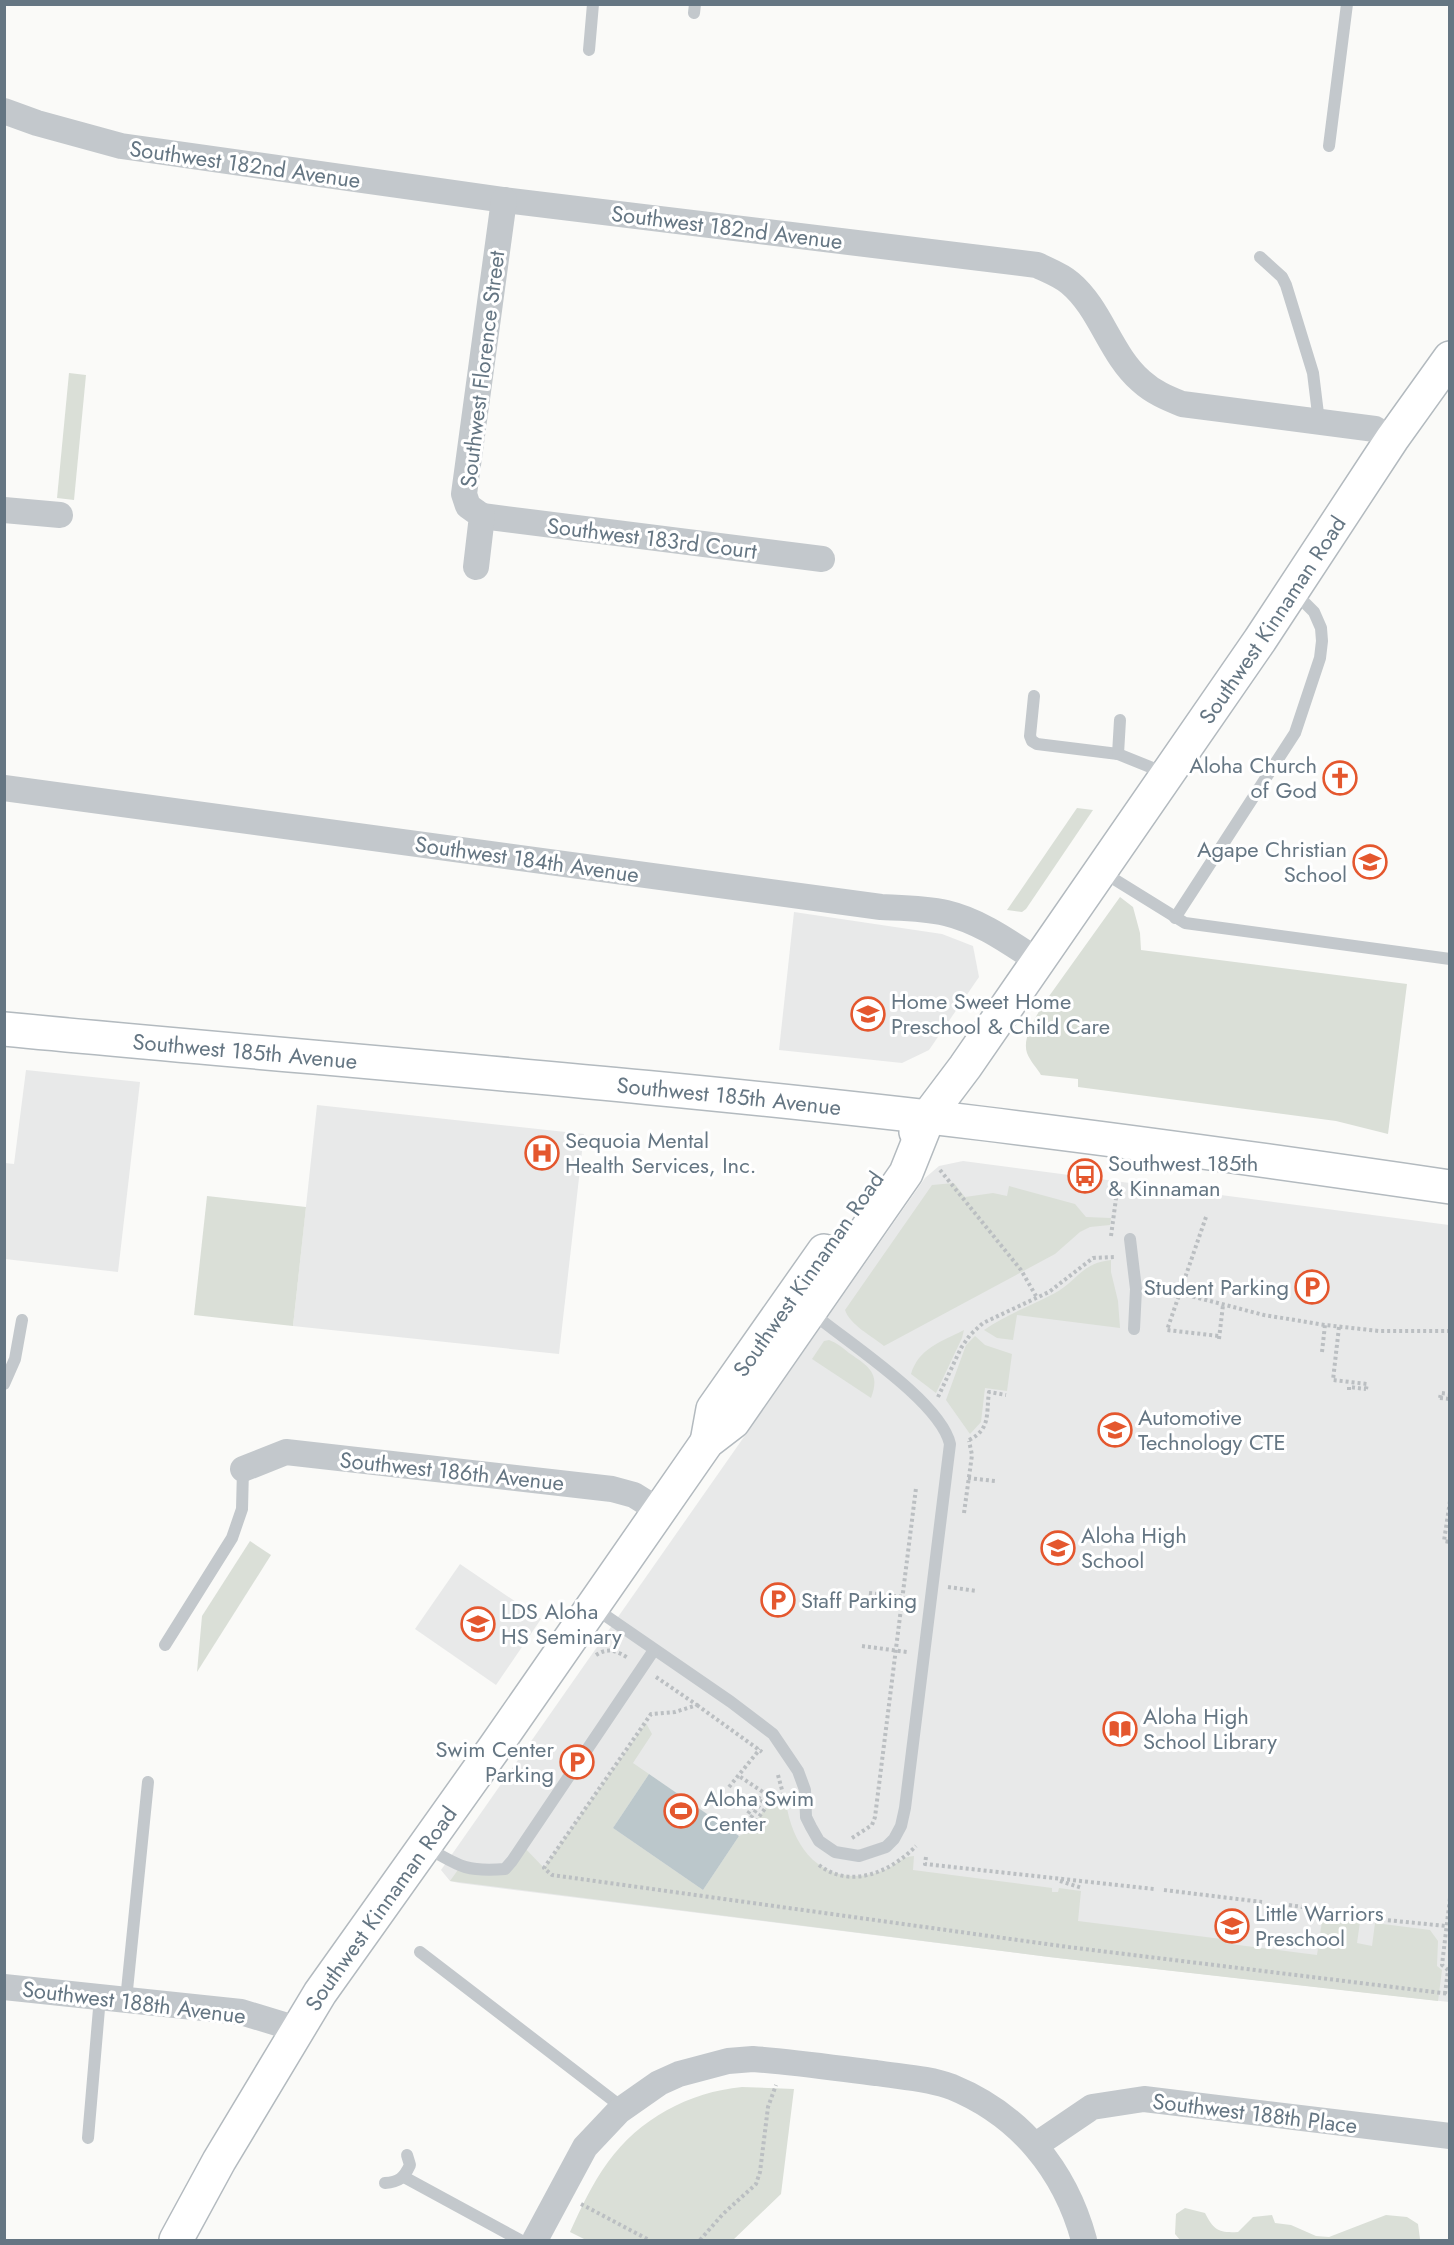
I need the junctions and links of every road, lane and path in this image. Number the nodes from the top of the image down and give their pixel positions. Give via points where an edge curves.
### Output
1 (593, 4) edge
2 (1347, 4) edge
3 (589, 50) dead end
4 (4, 111) edge
5 (1329, 146) dead end
6 (504, 200) junction
7 (1260, 257) dead end
8 (1449, 358) edge
9 (1319, 422) junction
10 (1392, 439) junction
11 (4, 510) edge
12 (60, 515) dead end
13 (482, 516) junction
14 (822, 559) dead end
15 (476, 567) dead end
16 (1293, 590) junction
17 (1035, 696) dead end
18 (1120, 720) dead end
19 (1118, 754) junction
20 (1166, 774) junction
21 (4, 788) edge
22 (1100, 870) junction
23 (1175, 918) junction
24 (1449, 959) edge
25 (1038, 960) junction
26 (4, 1029) edge
27 (928, 1118) junction
28 (940, 1170) dead end
29 (1449, 1187) edge
30 (1117, 1191) dead end
31 (1206, 1217) dead end
32 (1111, 1237) dead end
33 (1130, 1239) dead end
34 (1134, 1260) junction
35 (1135, 1283) junction
36 (1179, 1293) junction
37 (1036, 1296) junction
38 (1223, 1305) junction
39 (810, 1311) junction
40 (22, 1320) dead end
41 (1325, 1325) junction
42 (1339, 1327) junction
43 (1134, 1329) dead end
44 (1449, 1331) edge
45 (1322, 1352) dead end
46 (4, 1384) edge
47 (1349, 1390) dead end
48 (1449, 1394) edge
49 (1006, 1395) dead end
50 (1449, 1399) edge
51 (937, 1400) dead end
52 (707, 1442) junction
53 (243, 1469) joint
54 (968, 1478) junction
55 (995, 1481) dead end
56 (916, 1488) dead end
57 (1449, 1501) edge
58 (658, 1510) junction
59 (1448, 1510) edge
60 (964, 1513) dead end
61 (1447, 1534) edge
62 (1449, 1542) edge
63 (955, 1587) dead end
64 (977, 1591) dead end
65 (903, 1592) junction
66 (910, 1592) dead end
67 (869, 1593) dead end
68 (903, 1597) junction
69 (592, 1607) junction
70 (165, 1645) dead end
71 (862, 1646) dead end
72 (654, 1650) junction
73 (896, 1650) junction
74 (596, 1655) dead end
75 (642, 1667) junction
76 (759, 1749) dead end
77 (739, 1776) junction
78 (148, 1782) dead end
79 (729, 1787) dead end
80 (730, 1823) dead end
81 (423, 1846) junction
82 (849, 1855) junction
83 (926, 1857) dead end
84 (1056, 1880) junction
85 (1082, 1888) dead end
86 (1154, 1889) dead end
87 (1164, 1890) dead end
88 (1449, 1898) edge
89 (1262, 1902) dead end
90 (1289, 1905) dead end
91 (1362, 1916) dead end
92 (1376, 1919) dead end
93 (1446, 1926) junction
94 (420, 1952) dead end
95 (4, 1987) edge
96 (1447, 1994) edge
97 (100, 1997) junction
98 (126, 2000) junction
99 (297, 2029) junction
100 (782, 2061) junction
101 (623, 2108) junction
102 (1449, 2136) edge
103 (88, 2138) dead end
104 (1036, 2145) junction
105 (407, 2156) dead end
106 (404, 2177) junction
107 (384, 2183) dead end
108 (562, 2190) junction
109 (176, 2241) edge
110 (520, 2241) edge
111 (535, 2241) edge
112 (649, 2241) edge
113 (700, 2241) edge
114 (1084, 2241) edge

1 - 3 lane
2 - 5 lane
4 - 6 street, Southwest 182nd Avenue via 121,147
6 - 9 street, Southwest 182nd Avenue via 1037,265 1069,282 1087,302 1125,363 1159,394 1182,404
6 - 13 street, Southwest Florence Street via 464,494 468,506
7 - 9 lane via 1286,285 1313,373
8 - 10 main road, Southwest Kinnaman Road
9 - 10 street, Southwest 182nd Avenue via 1375,429
10 - 16 main road, Southwest Kinnaman Road
11 - 12 street
13 - 14 street, Southwest 183rd Court
13 - 15 street, Southwest Florence Street
16 - 20 main road, Southwest Kinnaman Road
16 - 23 lane via 1314,612 1322,641 1295,733
17 - 19 lane via 1032,741
18 - 19 lane
19 - 20 lane
20 - 22 main road, Southwest Kinnaman Road
21 - 25 street, Southwest 184th Avenue via 941,912 989,929
22 - 23 lane
22 - 25 main road, Southwest Kinnaman Road
23 - 24 lane via 1197,926
25 - 27 main road, Southwest Kinnaman Road
26 - 27 main road, Southwest 185th Avenue via 529,1076
27 - 29 main road, Southwest 185th Avenue
27 - 39 main road, Southwest Kinnaman Road via 906,1173
27 - 52 main road, Southwest Kinnaman Road via 879,1173 713,1409
28 - 37 path via 1021,1270
30 - 32 path
31 - 36 path
33 - 34 lane
34 - 35 lane
34 - 37 path via 1093,1258 1049,1292
35 - 36 path
35 - 43 lane
36 - 38 path
36 - 38 path via 1167,1330 1219,1338
37 - 51 path via 983,1323 970,1335
38 - 41 path
39 - 52 main road, Southwest Kinnaman Road via 733,1422
39 - 82 lane via 917,1397 938,1418 950,1444 901,1826 886,1847 859,1856
40 - 46 lane via 15,1359
41 - 42 path
41 - 45 path
42 - 44 path
42 - 47 path via 1334,1380 1366,1383 1366,1389
48 - 50 path via 1441,1393 1440,1398
49 - 54 path via 989,1392 985,1428 969,1440 972,1455
52 - 58 main road, Southwest Kinnaman Road
53 - 58 street, Southwest 186th Avenue via 286,1452 612,1489 634,1495
53 - 70 lane via 242,1509 232,1538
54 - 55 path
54 - 60 path
56 - 65 path
57 - 59 path
58 - 69 main road, Southwest Kinnaman Road
59 - 61 path
61 - 62 path via 1444,1541
63 - 64 path
65 - 66 path
65 - 68 path
67 - 68 path
68 - 73 path
69 - 72 lane
69 - 81 main road, Southwest Kinnaman Road
71 - 73 path
72 - 75 lane
72 - 82 lane via 773,1734 798,1771 805,1790 806,1817 819,1841 835,1852
73 - 82 path via 876,1817 872,1825 853,1835
74 - 75 path via 610,1650 618,1652
75 - 81 lane via 505,1869 480,1871 460,1867
75 - 96 path via 697,1705 651,1714 544,1868 552,1875 1068,1947
76 - 77 path
77 - 79 path
77 - 80 path via 766,1794 769,1803 748,1832 743,1829 763,1800 759,1798 740,1825
78 - 98 lane
81 - 99 main road, Southwest Kinnaman Road
83 - 84 path via 925,1864
84 - 85 path
84 - 86 path
87 - 89 path
88 - 93 path
90 - 91 path
92 - 93 path
93 - 96 path via 1442,1965 1448,1970
94 - 101 lane
95 - 97 street, Southwest 188th Avenue
97 - 98 street, Southwest 188th Avenue
97 - 103 lane
98 - 99 street, Southwest 188th Avenue via 240,2012
99 - 109 main road, Southwest Kinnaman Road
100 - 101 street via 728,2061 679,2074
100 - 104 street via 921,2079 952,2087 1002,2115
100 - 113 path via 768,2107 756,2184
101 - 108 street via 585,2147
102 - 104 street, Southwest 188th Place via 1144,2099 1092,2107
104 - 114 street via 1056,2172
105 - 106 lane via 410,2165
106 - 107 lane
106 - 110 lane
108 - 111 street
108 - 112 path

